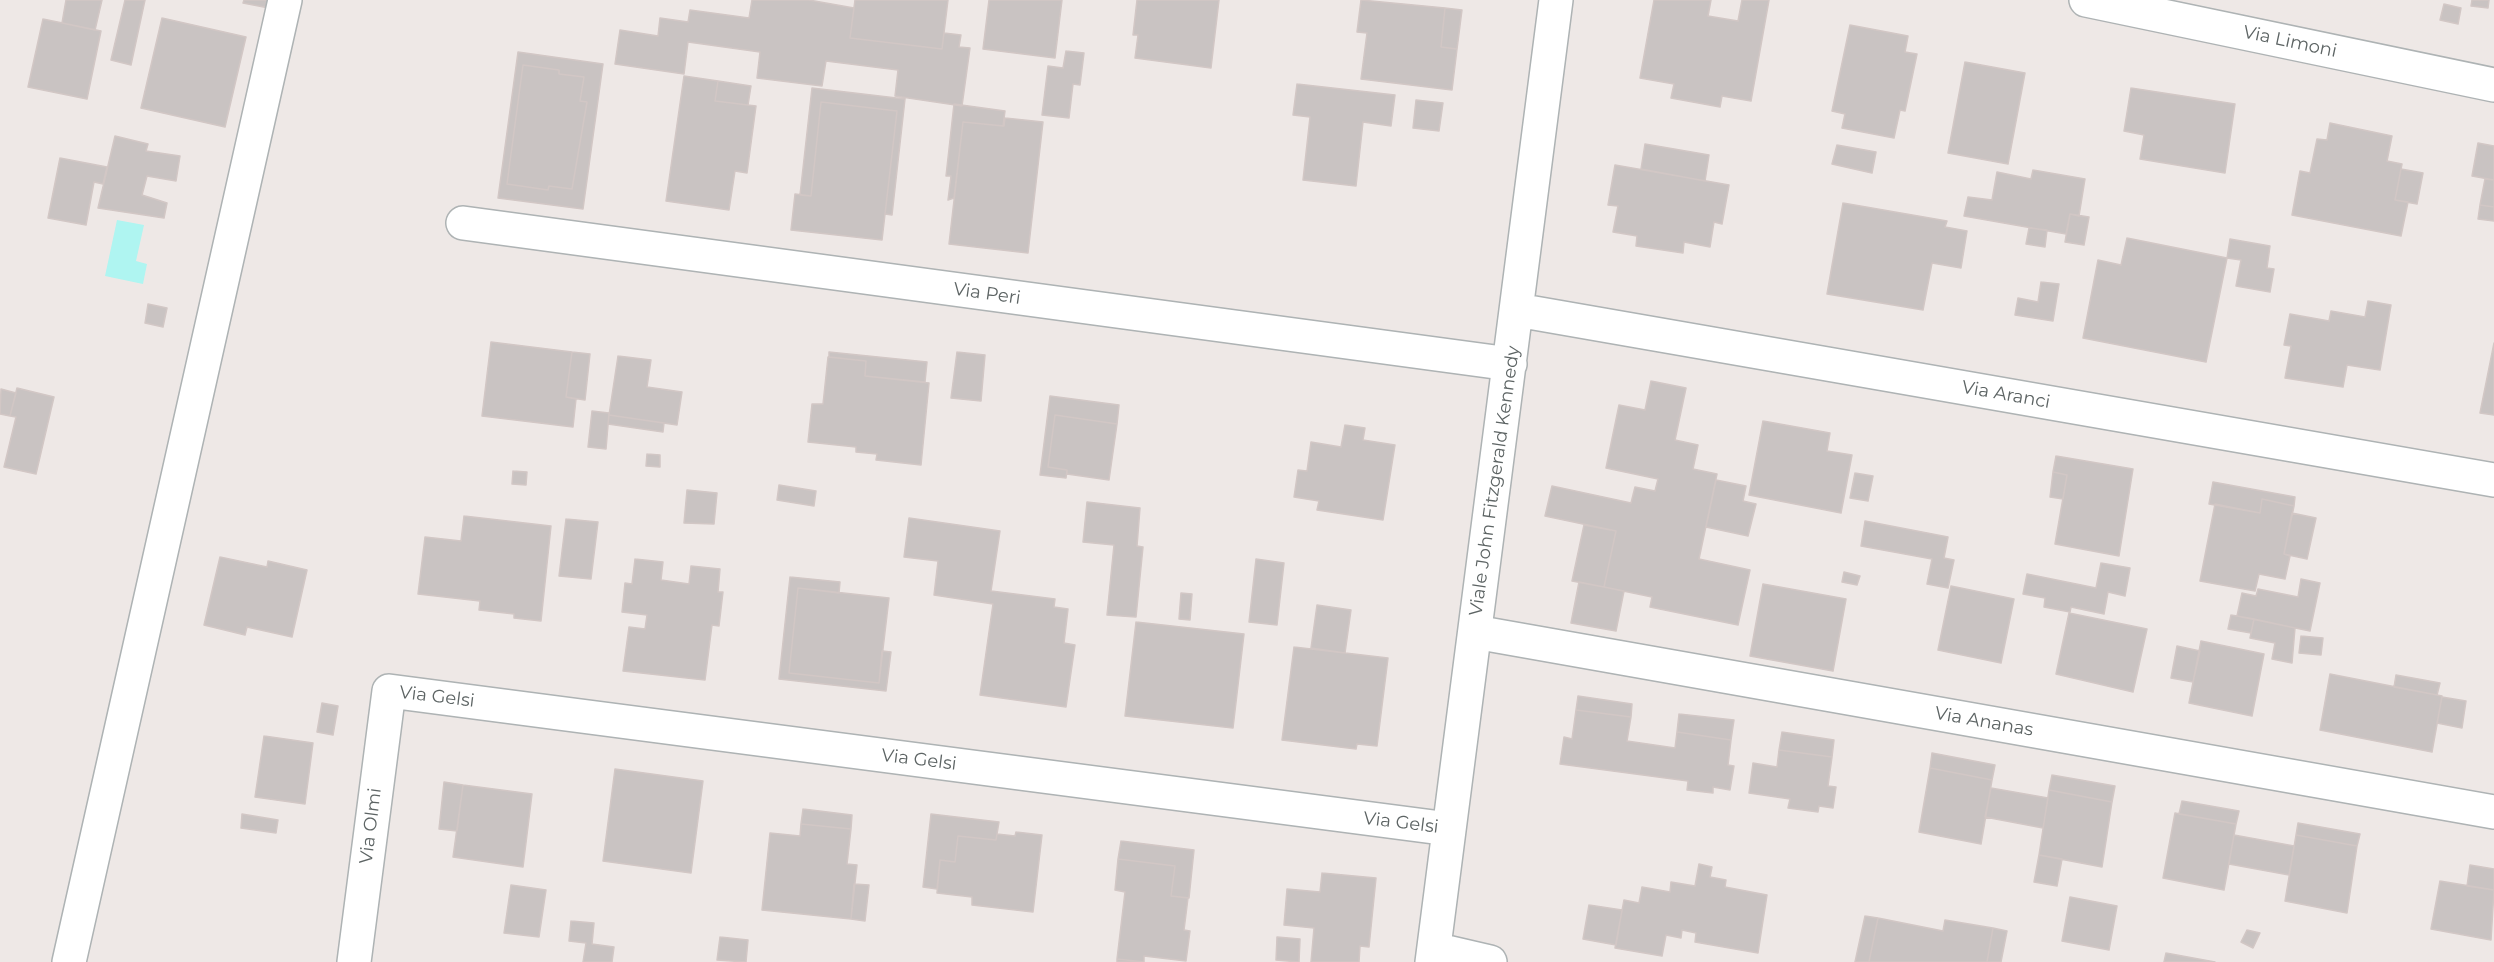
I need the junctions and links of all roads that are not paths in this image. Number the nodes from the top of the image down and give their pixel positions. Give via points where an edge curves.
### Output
1 (285, 0) edge
2 (1556, 0) edge
3 (2086, 0) edge
4 (2494, 84) edge
5 (463, 223) dead end
6 (1517, 310) junction
7 (1510, 364) junction
8 (2494, 480) edge
9 (1475, 632) junction
10 (389, 691) joint
11 (2494, 812) edge
12 (1449, 830) junction
13 (1433, 956) edge
14 (69, 962) edge
15 (354, 962) edge
16 (1490, 962) edge

1 - 14 street
2 - 6 street, Viale John Fitzgerald Kennedy
3 - 4 street, Via Limoni
5 - 7 street, Via Peri
6 - 7 street, Viale John Fitzgerald Kennedy
6 - 8 street, Via Aranci
7 - 9 street, Viale John Fitzgerald Kennedy
9 - 11 street, Via Ananas
9 - 12 street, Viale John Fitzgerald Kennedy
10 - 12 street, Via Gelsi
10 - 15 street, Via Olmi
12 - 13 street, Viale John Fitzgerald Kennedy
13 - 16 street

